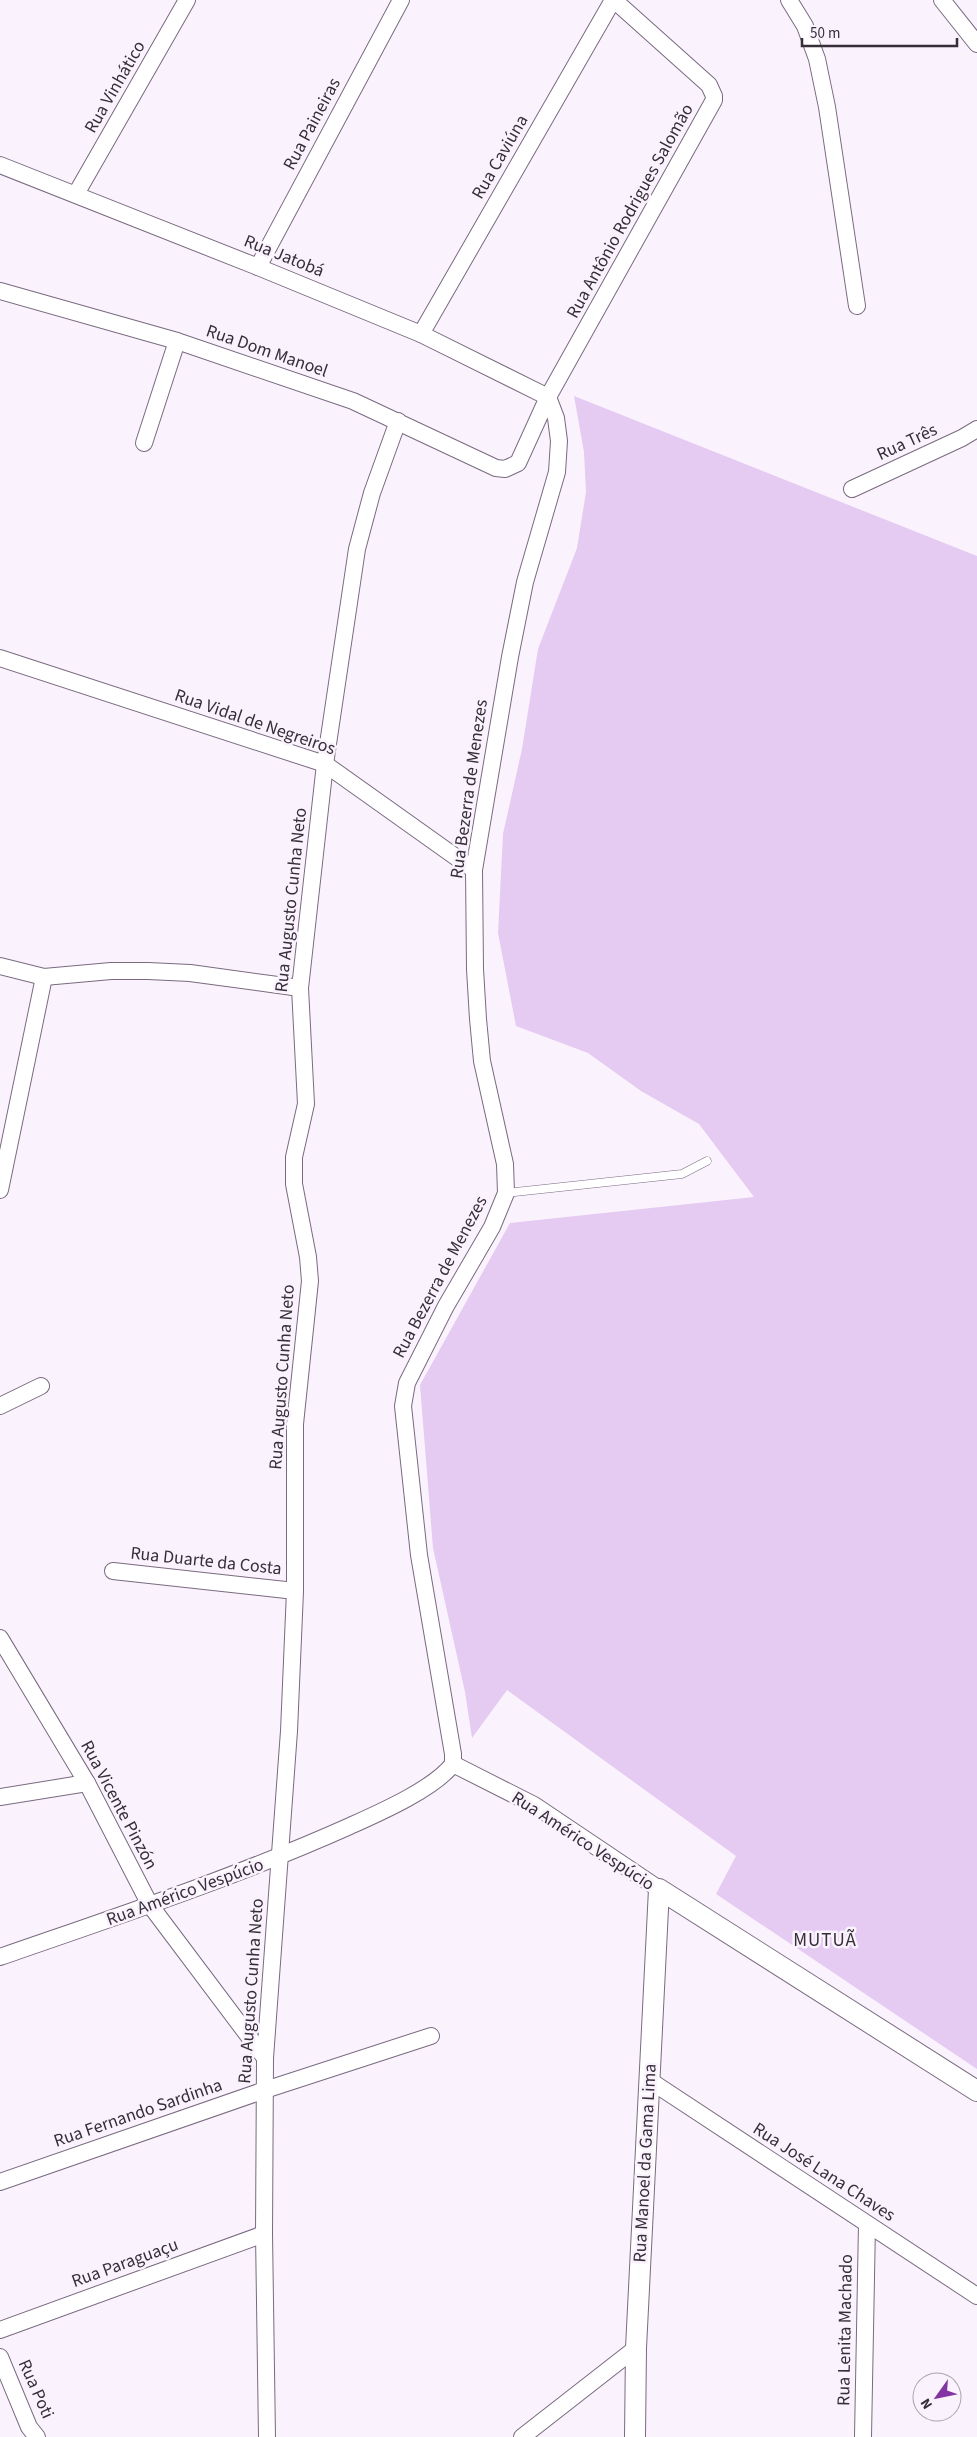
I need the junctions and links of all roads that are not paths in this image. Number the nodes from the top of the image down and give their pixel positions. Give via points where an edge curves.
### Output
1 (188, 0) edge
2 (401, 0) edge
3 (614, 0) edge
4 (789, 0) edge
5 (942, 0) edge
6 (977, 44) edge
7 (0, 165) edge
8 (76, 194) junction
9 (258, 267) junction
10 (0, 291) edge
11 (857, 306) dead end
12 (421, 334) junction
13 (177, 341) junction
14 (548, 396) junction
15 (398, 421) junction
16 (977, 429) edge
17 (144, 443) dead end
18 (512, 467) joint
19 (852, 489) dead end
20 (0, 658) edge
21 (325, 764) junction
22 (474, 870) junction
23 (0, 966) edge
24 (44, 977) junction
25 (300, 988) junction
26 (707, 1162) dead end
27 (0, 1188) edge
28 (506, 1192) junction
29 (40, 1386) dead end
30 (0, 1406) edge
31 (113, 1571) dead end
32 (294, 1591) junction
33 (0, 1638) edge
34 (453, 1764) junction
35 (87, 1783) junction
36 (0, 1797) edge
37 (280, 1858) junction
38 (659, 1889) junction
39 (150, 1905) junction
40 (0, 1957) edge
41 (431, 2036) dead end
42 (265, 2058) junction
43 (649, 2080) junction
44 (265, 2090) junction
45 (977, 2091) edge
46 (0, 2182) edge
47 (867, 2224) junction
48 (264, 2234) junction
49 (977, 2296) edge
50 (0, 2330) edge
51 (636, 2348) junction
52 (0, 2357) edge
53 (38, 2437) edge
54 (267, 2437) edge
55 (522, 2437) edge
56 (635, 2437) edge
57 (863, 2437) edge

1 - 8 street, Rua Vinhático
2 - 9 street, Rua Paineiras
3 - 12 street, Rua Caviúna
3 - 14 street, Rua Antônio Rodrigues Salomão via 709,85 714,100
4 - 11 street via 805,26 817,59
5 - 6 street
7 - 8 street, Rua Jatobá
8 - 9 street, Rua Jatobá
9 - 12 street, Rua Jatobá
10 - 13 street, Rua Dom Manoel
12 - 14 street, Rua Jatobá
13 - 15 street, Rua Dom Manoel via 353,401
13 - 17 street
14 - 18 street, Rua Antônio Rodrigues Salomão via 521,458
14 - 22 street, Rua Bezerra de Menezes via 556,418 559,441 557,472 525,582
15 - 18 street, Rua Dom Manoel via 496,468
15 - 21 street, Rua Augusto Cunha Neto via 372,493 357,549
16 - 19 street, Rua Três
20 - 21 street, Rua Vidal de Negreiros
21 - 22 street, Rua Vidal de Negreiros
21 - 25 street, Rua Augusto Cunha Neto
22 - 28 street, Rua Bezerra de Menezes via 474,969 482,1061 506,1171
23 - 24 street
24 - 25 street via 148,971 190,973
24 - 27 street
25 - 32 street, Rua Augusto Cunha Neto via 306,1104 294,1157 294,1184 310,1281 296,1424
26 - 28 lane via 682,1174
28 - 34 street, Rua Bezerra de Menezes via 492,1227 446,1306 407,1383 403,1406 419,1555
29 - 30 street
31 - 32 street, Rua Duarte da Costa
32 - 37 street, Rua Augusto Cunha Neto
33 - 35 street, Rua Vicente Pinzón
34 - 37 street, Rua Américo Vespúcio via 445,1774 385,1811
34 - 38 street, Rua Américo Vespúcio via 534,1805
35 - 36 street
35 - 39 street, Rua Vicente Pinzón
37 - 39 street, Rua Américo Vespúcio
37 - 42 street, Rua Augusto Cunha Neto
38 - 43 street, Rua Manoel da Gama Lima
38 - 45 street, Rua Américo Vespúcio
39 - 40 street, Rua Américo Vespúcio
39 - 42 street, Rua Vicente Pinzón
41 - 44 street, Rua Fernando Sardinha
42 - 44 street, Rua Augusto Cunha Neto
43 - 47 street, Rua José Lana Chaves
43 - 51 street, Rua Manoel da Gama Lima
44 - 46 street, Rua Fernando Sardinha
44 - 48 street, Rua Augusto Cunha Neto
47 - 49 street, Rua José Lana Chaves
47 - 57 street, Rua Lenita Machado
48 - 50 street, Rua Paraguaçu
48 - 54 street, Rua Augusto Cunha Neto
51 - 55 street
51 - 56 street, Rua Manoel da Gama Lima
52 - 53 street, Rua Poti via 29,2427

